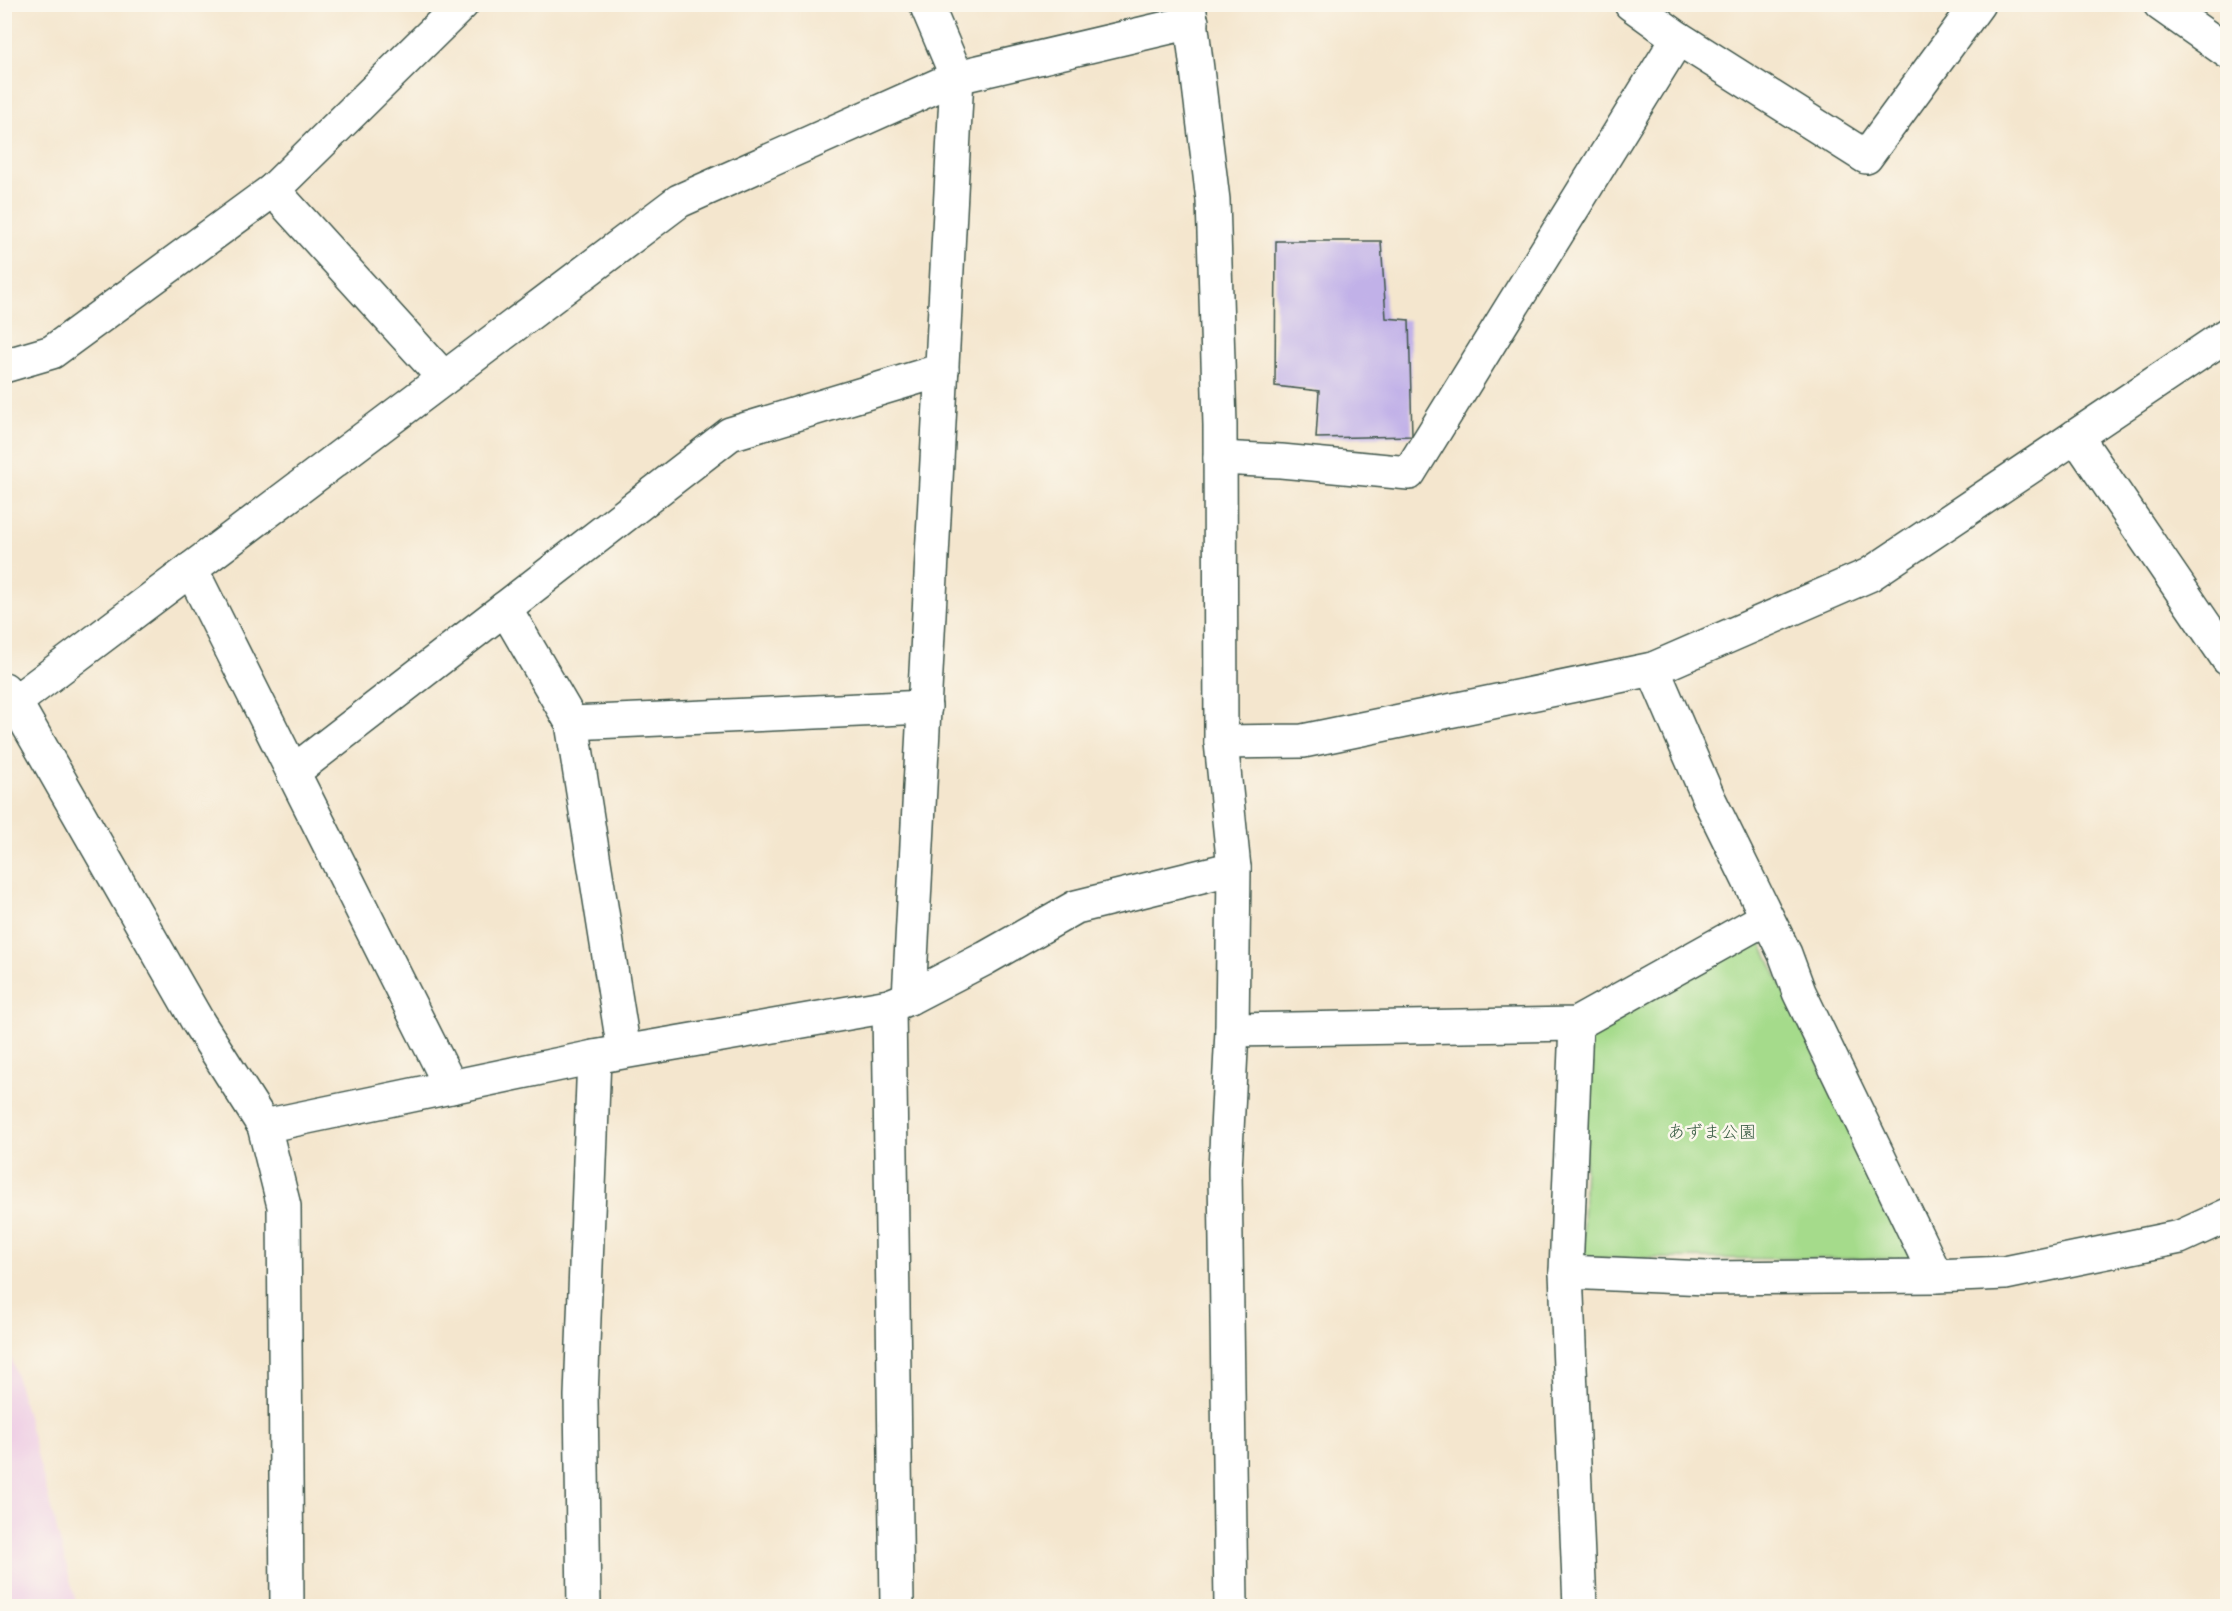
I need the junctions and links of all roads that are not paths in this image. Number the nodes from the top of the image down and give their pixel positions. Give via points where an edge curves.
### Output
1 (462, 4) edge
2 (926, 4) edge
3 (1631, 4) edge
4 (1977, 4) edge
5 (2160, 4) edge
6 (1191, 13) edge
7 (1678, 38) junction
8 (2228, 52) edge
9 (957, 77) junction
10 (273, 190) junction
11 (2228, 334) edge
12 (4, 366) edge
13 (942, 370) junction
14 (444, 378) junction
15 (2076, 436) junction
16 (1220, 458) junction
17 (191, 568) junction
18 (505, 608) junction
19 (2228, 659) edge
20 (1653, 669) junction
21 (10, 695) edge
22 (925, 707) junction
23 (572, 723) junction
24 (1221, 742) junction
25 (293, 772) junction
26 (1234, 868) junction
27 (1766, 918) junction
28 (899, 1002) junction
29 (1576, 1024) junction
30 (1232, 1030) junction
31 (609, 1054) junction
32 (451, 1087) junction
33 (264, 1126) junction
34 (2228, 1215) edge
35 (1566, 1272) junction
36 (1936, 1276) junction
37 (287, 1606) edge
38 (584, 1606) edge
39 (897, 1606) edge
40 (1231, 1606) edge
41 (1580, 1606) edge

1 - 10 street
2 - 9 street
3 - 7 street
4 - 7 street via 1866,157
5 - 8 street
6 - 9 street
6 - 16 street via 1213,200
7 - 16 street via 1409,473
9 - 13 street
9 - 14 street via 679,201
10 - 12 street via 52,352
10 - 14 street
11 - 15 street
13 - 18 street via 730,434
13 - 22 street
14 - 17 street
15 - 19 street
15 - 20 street via 1869,575
16 - 24 street
17 - 21 street
17 - 25 street
18 - 23 street
18 - 25 street
20 - 24 street via 1303,741
20 - 27 street via 1708,799
21 - 33 street via 198,1022
22 - 23 street
22 - 28 street
23 - 31 street
24 - 26 street
25 - 32 street
26 - 28 street via 1076,907
26 - 30 street
27 - 29 street
27 - 36 street
28 - 31 street
28 - 39 street
29 - 30 street
29 - 35 street
30 - 40 street via 1225,1170
31 - 32 street
31 - 38 street via 581,1396
32 - 33 street
33 - 37 street via 284,1206
34 - 36 street via 2168,1240 2005,1272
35 - 36 street via 1707,1278
35 - 41 street

